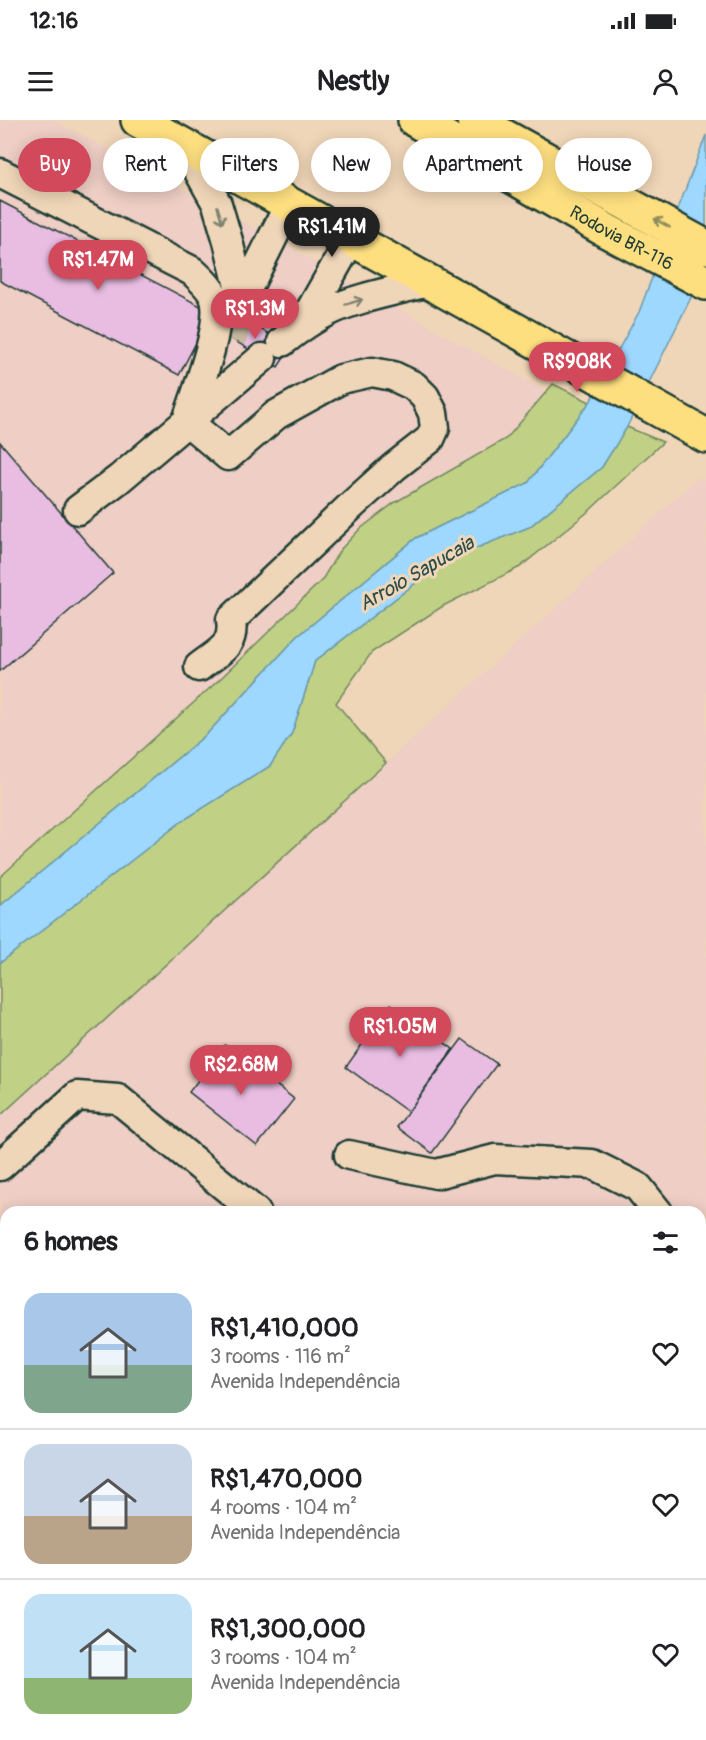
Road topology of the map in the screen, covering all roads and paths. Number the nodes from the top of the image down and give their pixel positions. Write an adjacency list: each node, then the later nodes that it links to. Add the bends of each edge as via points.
1 (138, 120): 4 (main road)
2 (415, 120): 12 (main road, Rodovia BR-116, via 607,231)
3 (474, 120): 10 (main road, Rodovia BR-116, one-way to 3)
4 (171, 138)
5 (188, 147): 8 (main road)
6 (188, 152): 13 (street, one-way to 13, via 217,204)
7 (0, 173): 15 (street, via 202,279 216,303 215,327)
8 (289, 205): 9 (main road); 13 (street)
9 (351, 239): 11 (main road); 14 (street)
10 (706, 247)
11 (428, 282): 14 (street, one-way to 11, via 329,311); 16 (main road)
12 (706, 282)
13 (237, 319): 15 (street, via 216,374)
14 (282, 342): 15 (street)
15 (187, 421): 17 (street); 18 (street, via 228,456 276,415 341,379 372,372 414,386 433,413 435,428 430,439 352,505 231,620 231,641)
16 (695, 430)
17 (78, 510)
18 (199, 667)
19 (349, 1155): 22 (street, via 436,1174 495,1160 592,1164 638,1187)
20 (0, 1166): 21 (street, via 77,1096 118,1099)
21 (249, 1206)
22 (653, 1206)

